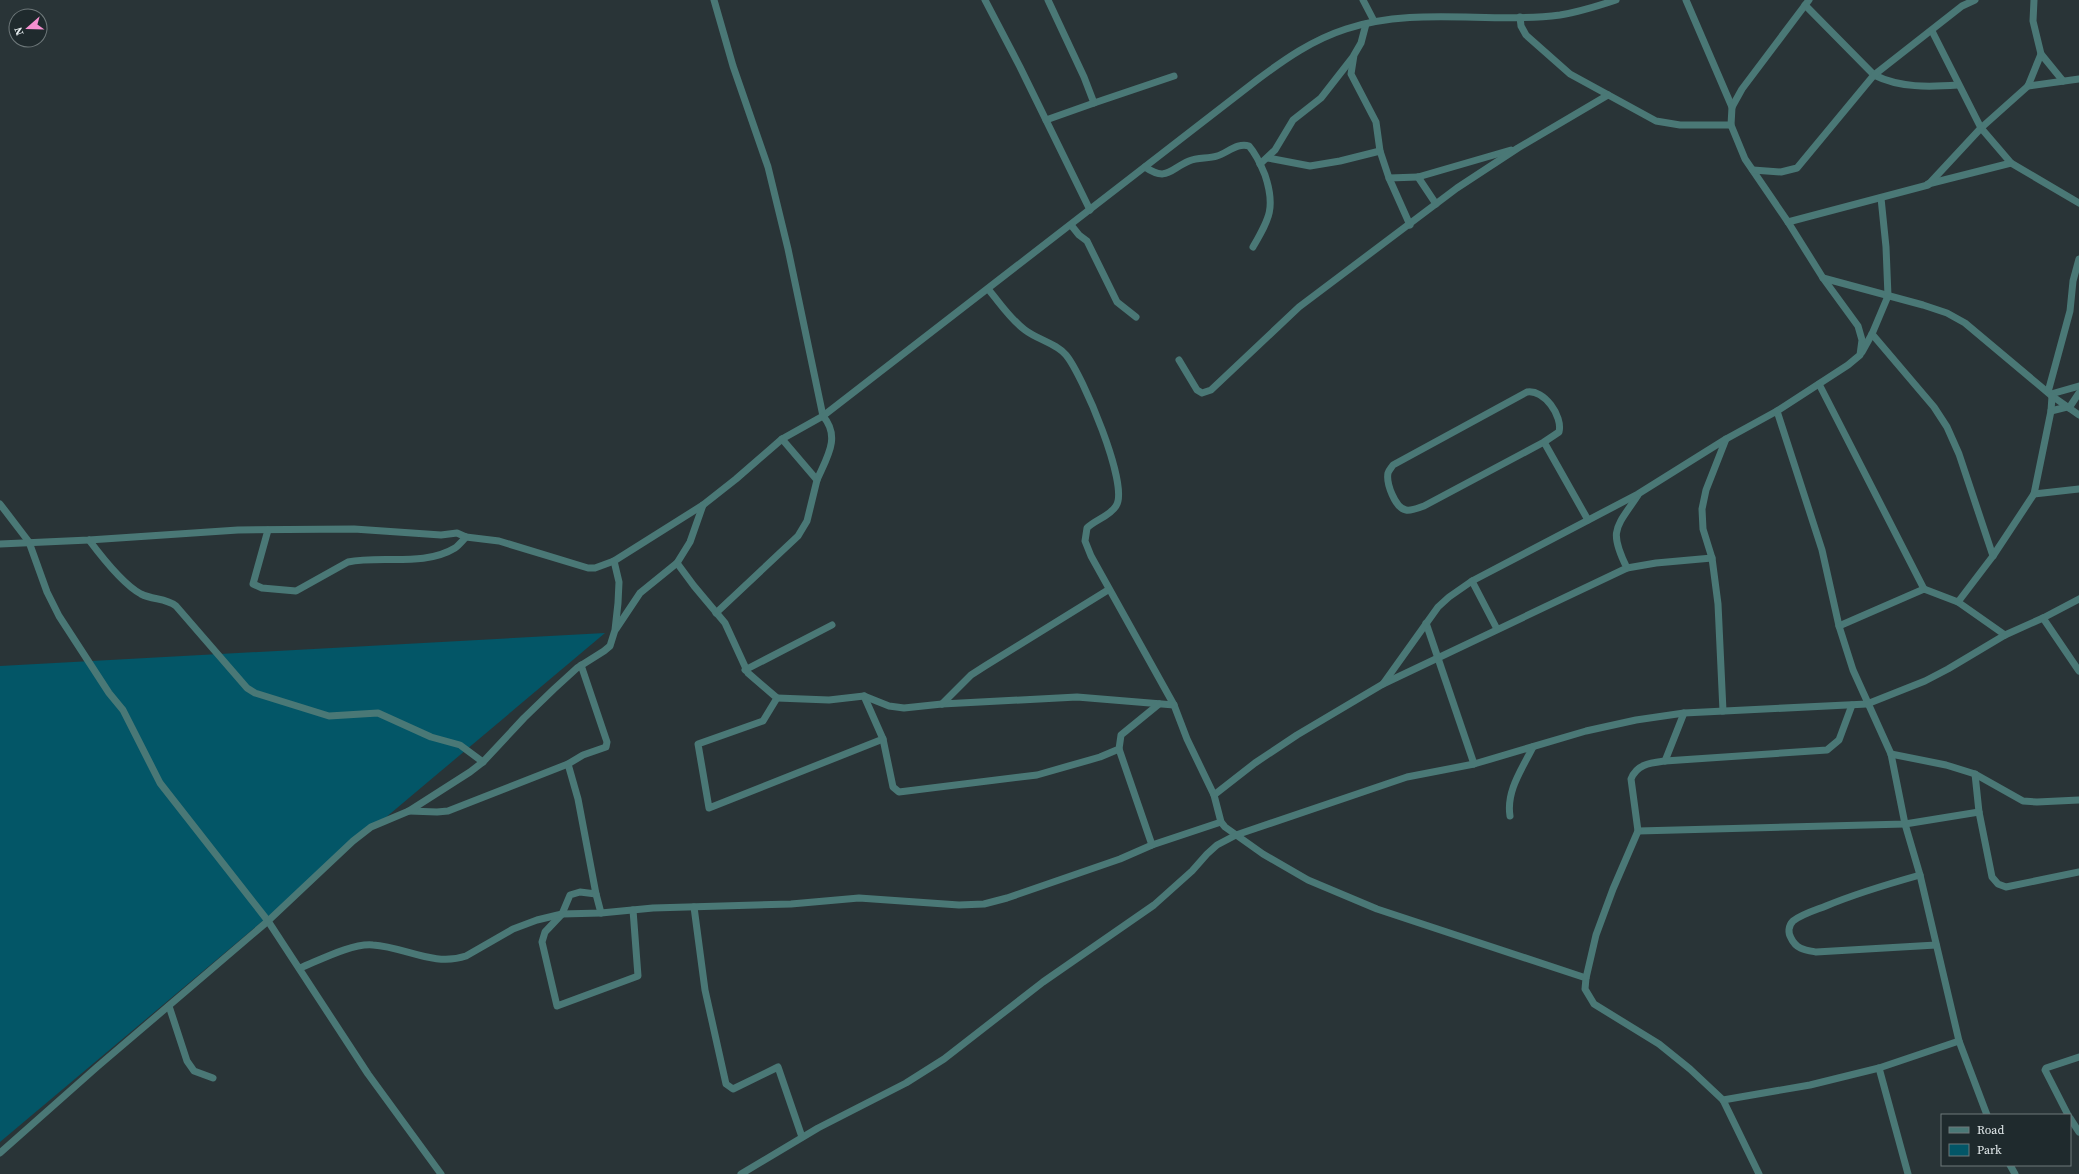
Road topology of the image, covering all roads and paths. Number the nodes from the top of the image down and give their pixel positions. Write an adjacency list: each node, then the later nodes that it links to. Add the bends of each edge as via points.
1 (714, 0): 63 (street, via 733,66 768,167)
2 (985, 0): 26 (street)
3 (1048, 0): 24 (street)
4 (1363, 0): 12 (street)
5 (1616, 0): 11 (street, via 1560,15)
6 (1686, 0): 25 (street)
7 (1975, 0): 10 (street)
8 (2034, 0): 15 (street, via 2033,20)
9 (1807, 2): 17 (street); 25 (street, via 1742,89)
10 (1961, 3): 14 (street)
11 (1520, 17): 12 (street, via 1428,16); 23 (street, via 1521,26 1526,34 1551,58 1570,74)
12 (1374, 22): 13 (street)
13 (1366, 24): 16 (street, via 1361,43); 34 (street, via 1331,34 1290,55)
14 (1932, 31): 17 (street); 21 (street)
15 (2041, 54): 20 (street); 22 (street)
16 (1354, 55): 30 (street, via 1352,74 1376,122); 31 (street, via 1321,98 1293,120)
17 (1874, 74): 21 (street, via 1889,81 1916,86); 35 (street, via 1797,168 1781,172)
18 (1174, 76): 24 (street)
19 (2079, 79): 20 (street)
20 (2062, 81): 22 (street)
21 (1958, 85): 28 (street)
22 (2028, 86): 28 (street)
23 (1608, 95): 27 (street, via 1666,124); 29 (street)
24 (1094, 103): 26 (street)
25 (1732, 107): 27 (street)
26 (1046, 120): 42 (street)
27 (1731, 125): 35 (street, via 1740,150)
28 (1982, 128): 32 (street); 38 (street)
29 (1518, 148): 36 (street); 41 (street)
30 (1380, 151): 31 (street, via 1340,162 1310,166); 37 (street)
31 (1268, 158): 33 (street)
32 (2011, 163): 38 (street); 40 (street)
33 (1260, 164): 34 (street, via 1252,150 1244,144 1218,156 1192,160 1166,174 1155,173); 46 (street, via 1272,198 1266,224)
34 (1145, 167): 42 (street)
35 (1753, 170): 43 (street)
36 (1418, 177): 37 (street); 41 (street)
37 (1388, 178): 45 (street)
38 (1928, 184): 39 (street)
39 (1881, 198): 43 (street); 50 (street)
40 (2079, 203)
41 (1436, 204): 45 (street)
42 (1090, 210): 44 (street)
43 (1788, 222): 48 (street)
44 (1071, 225): 49 (street); 51 (street, via 1087,241 1117,302)
45 (1410, 225): 54 (street, via 1299,307 1211,390 1202,393 1197,390)
46 (1253, 247)
47 (2079, 259): 58 (street, via 2073,281 2070,311)
48 (1823, 278): 50 (street); 53 (street, via 1858,326 1862,340)
49 (988, 289): 63 (street); 86 (street, via 1020,326 1066,355 1089,398 1117,479 1117,505 1091,524 1085,533 1085,542)
50 (1888, 296): 52 (street); 58 (street, via 1947,313 1965,322)
51 (1136, 317)
52 (1872, 334): 53 (street); 79 (street, via 1934,407 1947,427 1959,454)
53 (1860, 355): 55 (street)
54 (1178, 360)
55 (1819, 384): 60 (street); 85 (street)
56 (2079, 386): 58 (street)
57 (2079, 393): 59 (street)
58 (2050, 394): 59 (street); 61 (street)
59 (2068, 408): 61 (street); 62 (street)
60 (1777, 411): 65 (street); 93 (street, via 1822,550)
61 (2051, 412): 70 (street)
62 (2079, 415)
63 (823, 416): 64 (street); 67 (street, via 830,425 832,438 829,453)
64 (782, 439): 67 (street); 72 (street)
65 (1726, 439): 69 (street); 80 (street, via 1706,490 1702,509 1703,529)
66 (1544, 442): 66 (street, via 1559,432 1559,420 1539,393 1527,392 1393,465 1388,472 1389,483 1400,507 1412,510); 73 (street)
67 (817, 480): 89 (street, via 802,532)
68 (2079, 489): 70 (street)
69 (1638, 494): 73 (street); 83 (street, via 1616,531 1615,542)
70 (2034, 494): 79 (street)
71 (0, 504): 77 (street)
72 (703, 505): 81 (street); 82 (street, via 690,542)
73 (1588, 520): 84 (street)
74 (268, 530): 75 (street, via 354,529 457,534); 75 (street, via 253,584 262,588 293,591 348,562 407,560 435,555 455,548); 76 (street)
75 (466, 537): 81 (street, via 499,541 588,568)
76 (89, 540): 77 (street); 116 (street, via 113,569 139,593 172,602 254,693 329,716 373,712 383,715 431,737 460,745)
77 (29, 542): 78 (street); 137 (street, via 47,592 59,616 109,693 123,710 160,783)
78 (0, 544)
79 (1992, 556): 88 (street)
80 (1712, 558): 83 (street); 109 (street, via 1718,604)
81 (614, 561): 95 (street, via 619,582)
82 (677, 563): 89 (street); 95 (street, via 640,593)
83 (1627, 568): 94 (street)
84 (1472, 581): 91 (street, via 1449,596); 94 (street)
85 (1924, 589): 88 (street); 93 (street)
86 (1108, 590): 104 (street, via 971,675); 108 (street)
87 (2079, 599): 90 (street)
88 (1958, 602): 96 (street)
89 (716, 613): 99 (street, via 725,623)
90 (2043, 618): 96 (street); 100 (street)
91 (1426, 623): 97 (street); 101 (street)
92 (832, 625): 99 (street)
93 (1839, 626): 106 (street)
94 (1497, 629): 97 (street)
95 (615, 630): 98 (street, via 610,646)
96 (2005, 634): 106 (street, via 1925,681)
97 (1438, 659): 101 (street); 118 (street)
98 (581, 665): 116 (street, via 535,706); 117 (street, via 607,742 606,747 583,755)
99 (745, 670): 103 (street)
100 (2079, 671)
101 (1383, 684): 120 (street, via 1291,739)
102 (864, 696): 103 (street, via 829,700); 104 (street, via 896,707 912,708); 111 (street)
103 (777, 698): 111 (street, via 763,721 698,744 709,808)
104 (942, 704): 105 (street, via 1077,697)
105 (1158, 704): 108 (street); 113 (street, via 1121,735)
106 (1867, 704): 107 (street); 114 (street)
107 (1852, 705): 109 (street); 115 (street, via 1839,740 1827,750)
108 (1174, 706): 120 (street)
109 (1723, 711): 110 (street)
110 (1684, 713): 112 (street, via 1586,731); 115 (street)
111 (883, 739): 113 (street, via 893,787 899,792 1037,775)
112 (1534, 747): 118 (street); 124 (street, via 1510,793)
113 (1120, 749): 129 (street)
114 (1891, 754): 119 (street, via 1946,765); 126 (street)
115 (1665, 761): 127 (street, via 1647,764 1633,773 1631,779)
116 (483, 762): 122 (street)
117 (568, 764): 122 (street, via 448,811); 132 (street, via 578,799)
118 (1474, 764): 128 (street, via 1407,777)
119 (1975, 774): 121 (street, via 2023,800); 123 (street)
120 (1214, 795): 125 (street)
121 (2079, 800)
122 (409, 810): 137 (street, via 366,830)
123 (1979, 812): 126 (street); 130 (street, via 1992,877 1998,884 2006,887)
124 (1510, 816)
125 (1221, 822): 128 (street); 129 (street)
126 (1905, 824): 127 (street); 131 (street)
127 (1638, 831): 140 (street, via 1596,935)
128 (1236, 835): 140 (street, via 1308,880 1377,909); 151 (street, via 1217,845 1154,905 1043,982 944,1059 906,1083)
129 (1152, 844): 133 (street, via 1120,859 984,904 959,905 859,898 812,903)
130 (2079, 872)
131 (1920, 875): 138 (street); 138 (street, via 1865,890 1813,911 1792,922 1789,928 1790,937 1796,946 1816,952)
132 (596, 894): 135 (street); 136 (street, via 573,893 568,898)
133 (694, 907): 134 (street); 151 (street, via 705,990 726,1084 733,1089 778,1067)
134 (633, 910): 135 (street); 136 (street, via 638,976 557,1006 542,942 545,932)
135 (602, 913): 136 (street)
136 (562, 914): 139 (street, via 512,929 458,959 433,959 365,944)
137 (268, 921): 139 (street); 141 (street)
138 (1936, 944): 142 (street)
139 (300, 968): 152 (street, via 368,1074)
140 (1586, 978): 146 (street, via 1585,989 1594,1004 1659,1044)
141 (169, 1006): 145 (street, via 187,1061 194,1071); 153 (street)
142 (1960, 1041): 144 (street); 147 (street)
143 (2079, 1057): 148 (street, via 2045,1070)
144 (1879, 1068): 146 (street, via 1810,1085); 158 (street)
145 (213, 1078)
146 (1723, 1100): 157 (street)
147 (1987, 1114)
148 (2068, 1114)
149 (2071, 1120): 150 (street)
150 (2079, 1132)
151 (802, 1137): 156 (street)
152 (423, 1150): 154 (street); 155 (street)
153 (0, 1153)
154 (433, 1174)
155 (441, 1174)
156 (741, 1174)
157 (1759, 1174)
158 (1908, 1174)

